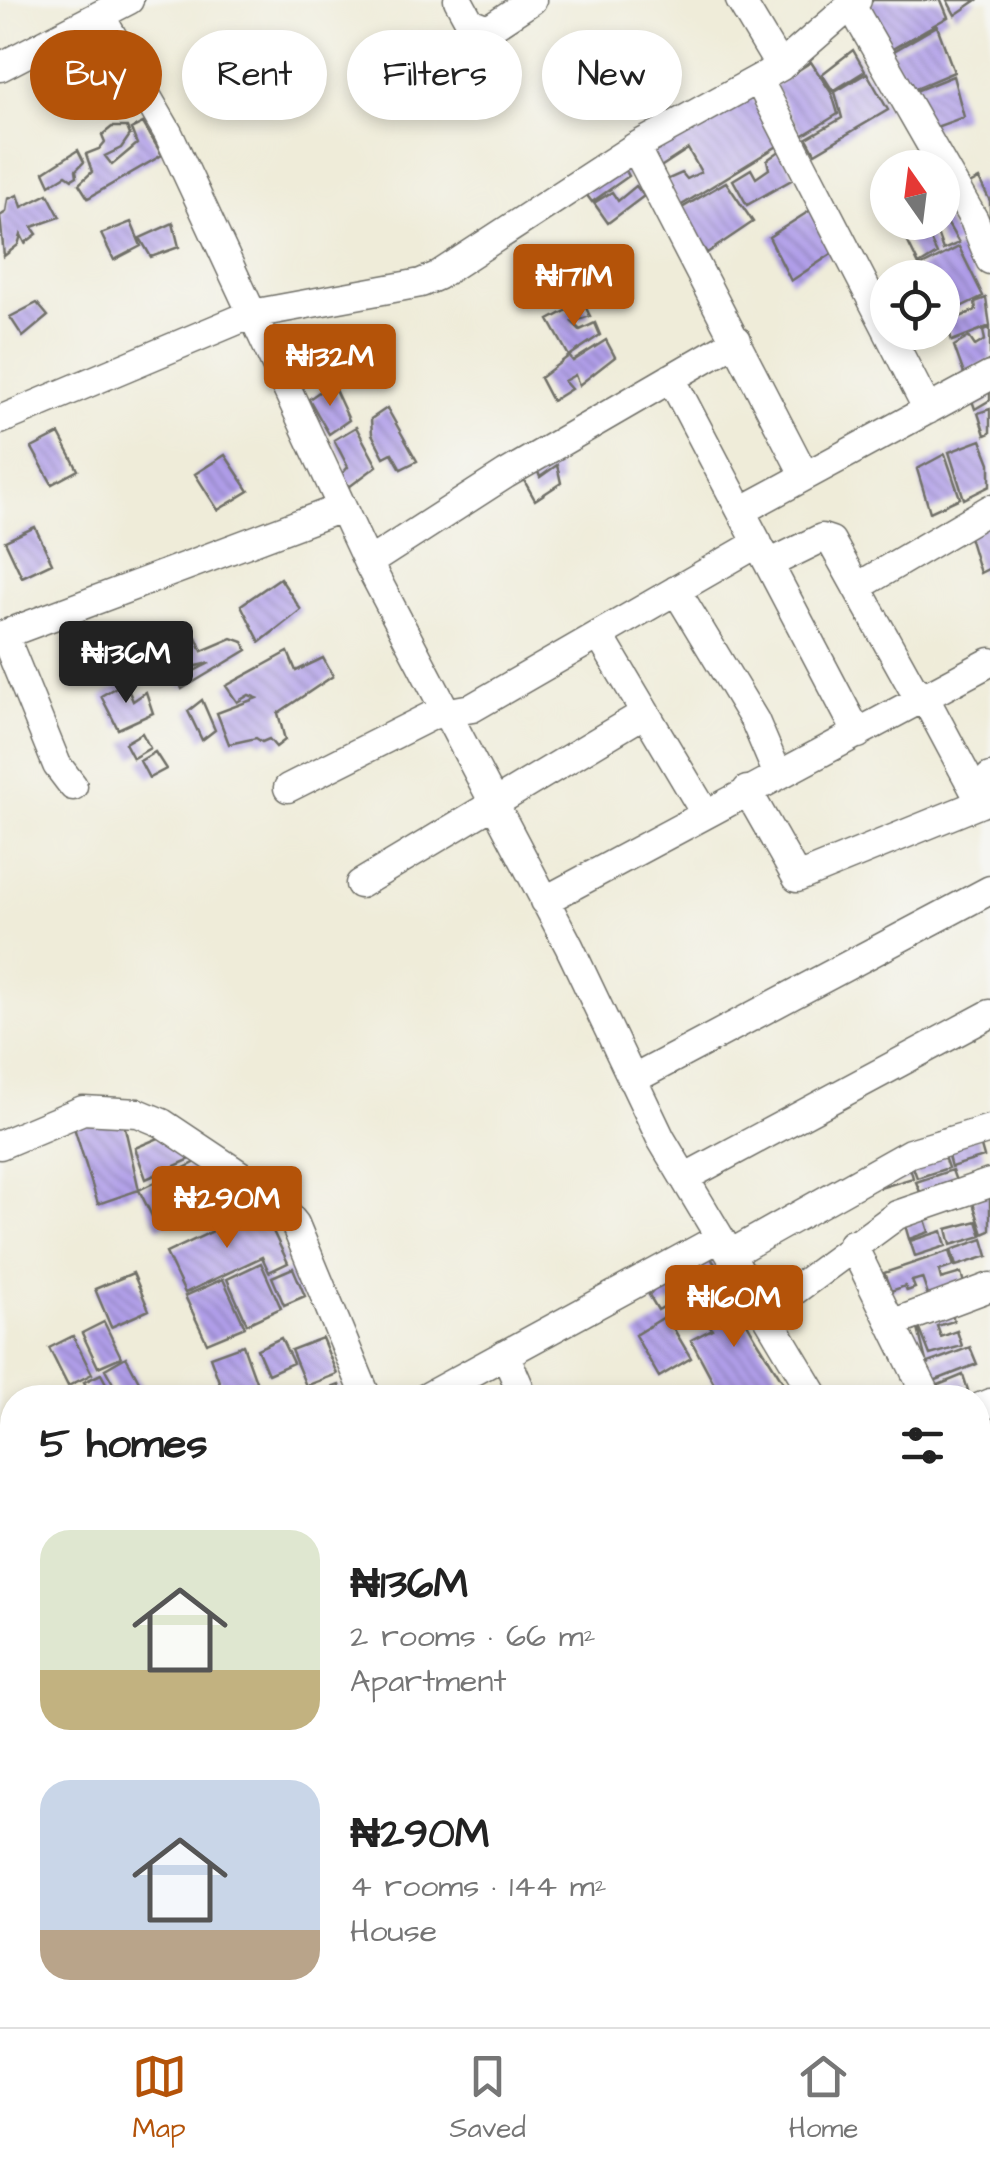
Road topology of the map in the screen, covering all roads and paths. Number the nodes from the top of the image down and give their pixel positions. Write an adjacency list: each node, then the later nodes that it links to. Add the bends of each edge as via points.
1 (129, 0): 6 (street)
2 (458, 0): 3 (street, via 470,22 488,29)
3 (532, 0)
4 (740, 0): 8 (street)
5 (854, 3): 8 (street); 10 (street)
6 (100, 15): 7 (street); 12 (street, via 168,133)
7 (1, 64)
8 (770, 74): 9 (street); 11 (street)
9 (635, 148): 12 (street, via 421,283); 13 (street)
10 (990, 260)
11 (870, 293)
12 (252, 314): 18 (street); 20 (street)
13 (736, 340): 16 (street); 19 (street)
14 (897, 350): 17 (street)
15 (990, 376): 17 (street)
16 (671, 378): 22 (street); 24 (street)
17 (928, 410): 19 (street)
18 (0, 420)
19 (805, 476): 22 (street)
20 (341, 508): 24 (street); 28 (street)
21 (990, 510): 25 (street)
22 (741, 511): 23 (street)
23 (764, 554): 25 (street, via 826,538); 26 (street); 33 (street)
24 (368, 563): 32 (street)
25 (860, 586): 30 (street, via 911,685)
26 (676, 590): 27 (street); 34 (street, via 755,721)
27 (599, 635): 31 (street); 32 (street, via 472,708)
28 (2, 636): 35 (street, via 56,766)
29 (990, 662): 30 (street)
30 (926, 700): 33 (street); 38 (street)
31 (645, 713): 39 (street); 40 (street)
32 (443, 714): 36 (street); 39 (street)
33 (858, 734): 34 (street)
34 (778, 775): 37 (street)
35 (73, 786)
36 (288, 788)
37 (748, 790): 38 (street, via 797,878); 40 (street)
38 (985, 790)
39 (492, 806): 41 (street); 43 (street)
40 (705, 814): 43 (street)
41 (360, 884)
42 (990, 890): 45 (street)
43 (544, 901): 45 (street)
44 (990, 1014): 48 (street)
45 (632, 1080): 48 (street)
46 (990, 1129): 51 (street, via 910,1153)
47 (0, 1146): 56 (street, via 82,1110 138,1113 162,1123 273,1197 295,1224)
48 (684, 1178): 51 (street)
49 (990, 1183): 50 (street, via 897,1215)
50 (852, 1244): 53 (street); 54 (street)
51 (726, 1245): 53 (street); 55 (street)
52 (990, 1287): 54 (street)
53 (764, 1312): 59 (street)
54 (891, 1324): 60 (street)
55 (504, 1354): 57 (street); 58 (street)
56 (362, 1385)
57 (448, 1385)
58 (518, 1385)
59 (808, 1385)
60 (922, 1385)

